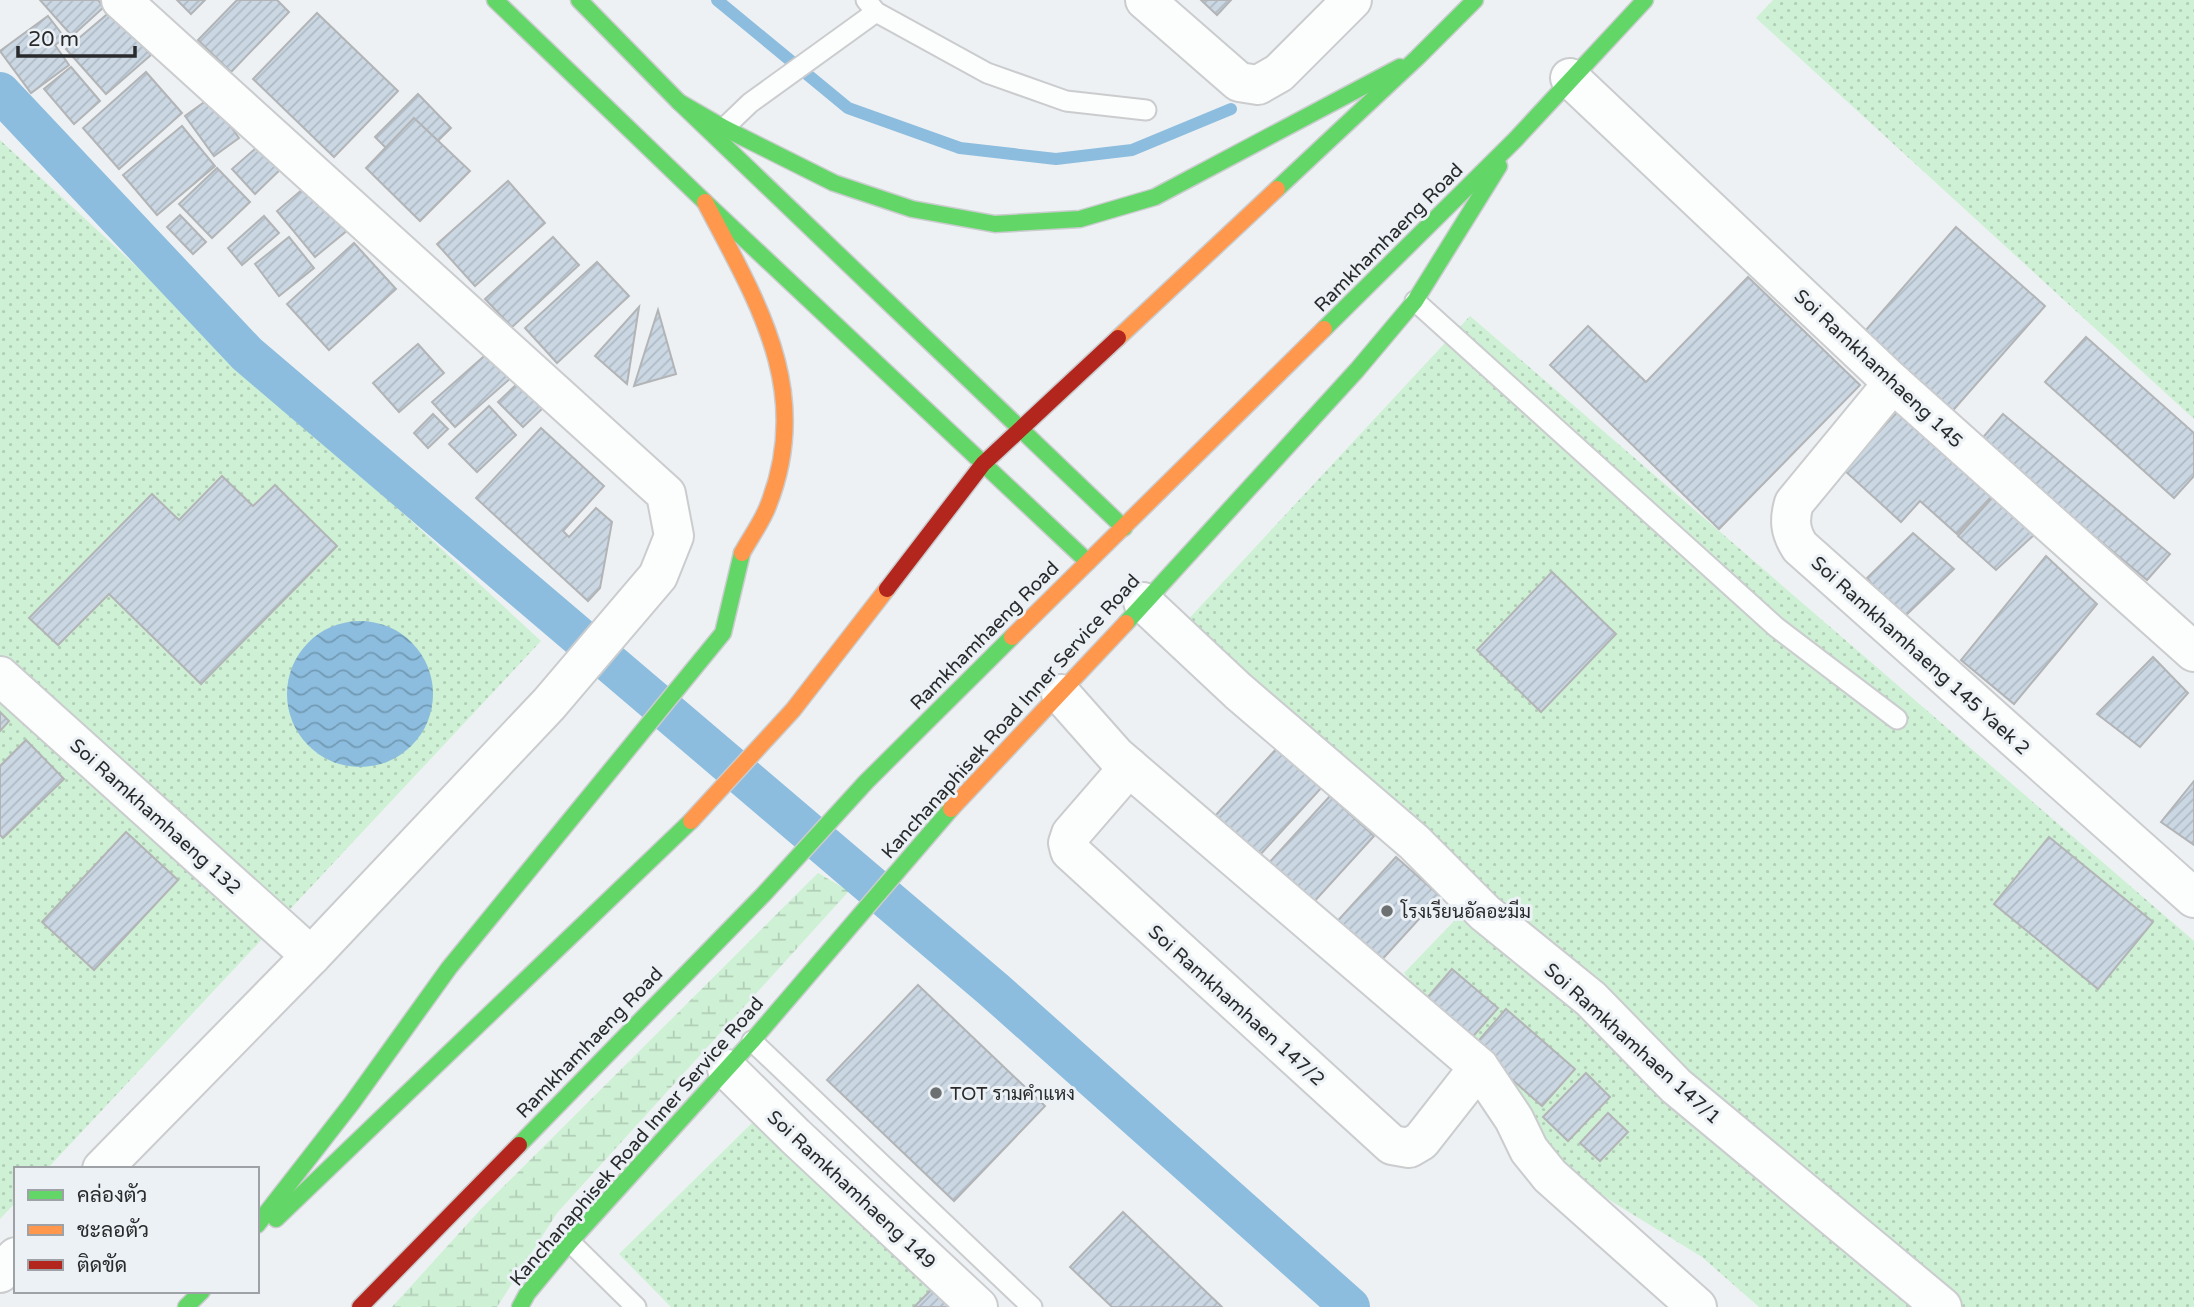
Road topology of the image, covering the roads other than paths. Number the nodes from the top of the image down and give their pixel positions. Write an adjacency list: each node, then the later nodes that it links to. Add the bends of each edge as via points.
1 (121, 0): 29 (street, via 666,494 674,536 658,576 549,704)
2 (495, 0): 15 (main road)
3 (579, 0): 11 (main road)
4 (1145, 0): 5 (street, via 1239,82 1258,85 1279,73)
5 (1352, 0)
6 (1475, 0): 9 (main road)
7 (1645, 0): 10 (main road, Ramkhamhaeng Road)
8 (871, 6): 12 (lane, via 987,73 1066,101); 13 (lane)
9 (1417, 58): 13 (main road, via 1155,197 1080,219 995,224 912,209 834,183); 18 (main road)
10 (1570, 78): 14 (main road, Ramkhamhaeng Road); 17 (street, Soi Ramkhamhaeng 145)
11 (679, 102): 13 (main road); 18 (main road)
12 (1146, 110)
13 (724, 128)
14 (1515, 140): 16 (main road, Kanchanaphisek Road Inner Service Road); 20 (main road, Ramkhamhaeng Road)
15 (705, 202): 19 (main road); 34 (main road, via 754,296 777,355 786,410 783,455 768,506 740,556 723,633 449,968)
16 (1415, 301): 22 (main road, Kanchanaphisek Road Inner Service Road); 26 (lane, via 1776,627)
17 (1893, 383): 23 (street, Soi Ramkhamhaeng 145); 28 (street, Soi Ramkhamhaeng 145 Yaek 2, via 1794,503 1792,535 1800,547)
18 (1020, 426): 19 (main road); 20 (main road)
19 (983, 464): 21 (main road); 35 (main road, via 793,710 687,826)
20 (1124, 528): 21 (main road, Ramkhamhaeng Road)
21 (1088, 562): 41 (main road, Ramkhamhaeng Road, via 866,782 763,895)
22 (1143, 602): 25 (main road, Kanchanaphisek Road Inner Service Road); 47 (street, Soi Ramkhamhaen 147/1, via 1238,691 1414,842 1485,913 1591,999 1676,1086)
23 (2194, 652)
24 (0, 676): 29 (street, Soi Ramkhamhaeng 132)
25 (1061, 694): 27 (street); 30 (main road, Kanchanaphisek Road Inner Service Road, via 935,826)
26 (1897, 719)
27 (1129, 767): 31 (street); 31 (street, Soi Ramkhamhaen 147/2, via 1070,834 1070,851 1391,1145 1409,1148 1421,1141)
28 (2194, 898)
29 (311, 956): 33 (street)
30 (752, 1041): 32 (main road, Kanchanaphisek Road Inner Service Road); 45 (lane)
31 (1479, 1067): 46 (street, via 1550,1176)
32 (727, 1069): 36 (main road, Kanchanaphisek Road Inner Service Road); 44 (street, Soi Ramkhamhaeng 149)
33 (104, 1167)
34 (259, 1221)
35 (259, 1235)
36 (570, 1242): 42 (main road, Kanchanaphisek Road Inner Service Road); 43 (lane)
37 (14, 1259): 38 (street)
38 (0, 1273)
39 (200, 1293): 40 (main road)
40 (186, 1307)
41 (360, 1307)
42 (520, 1307)
43 (636, 1307)
44 (978, 1307)
45 (1032, 1307)
46 (1697, 1307)
47 (1942, 1307)

